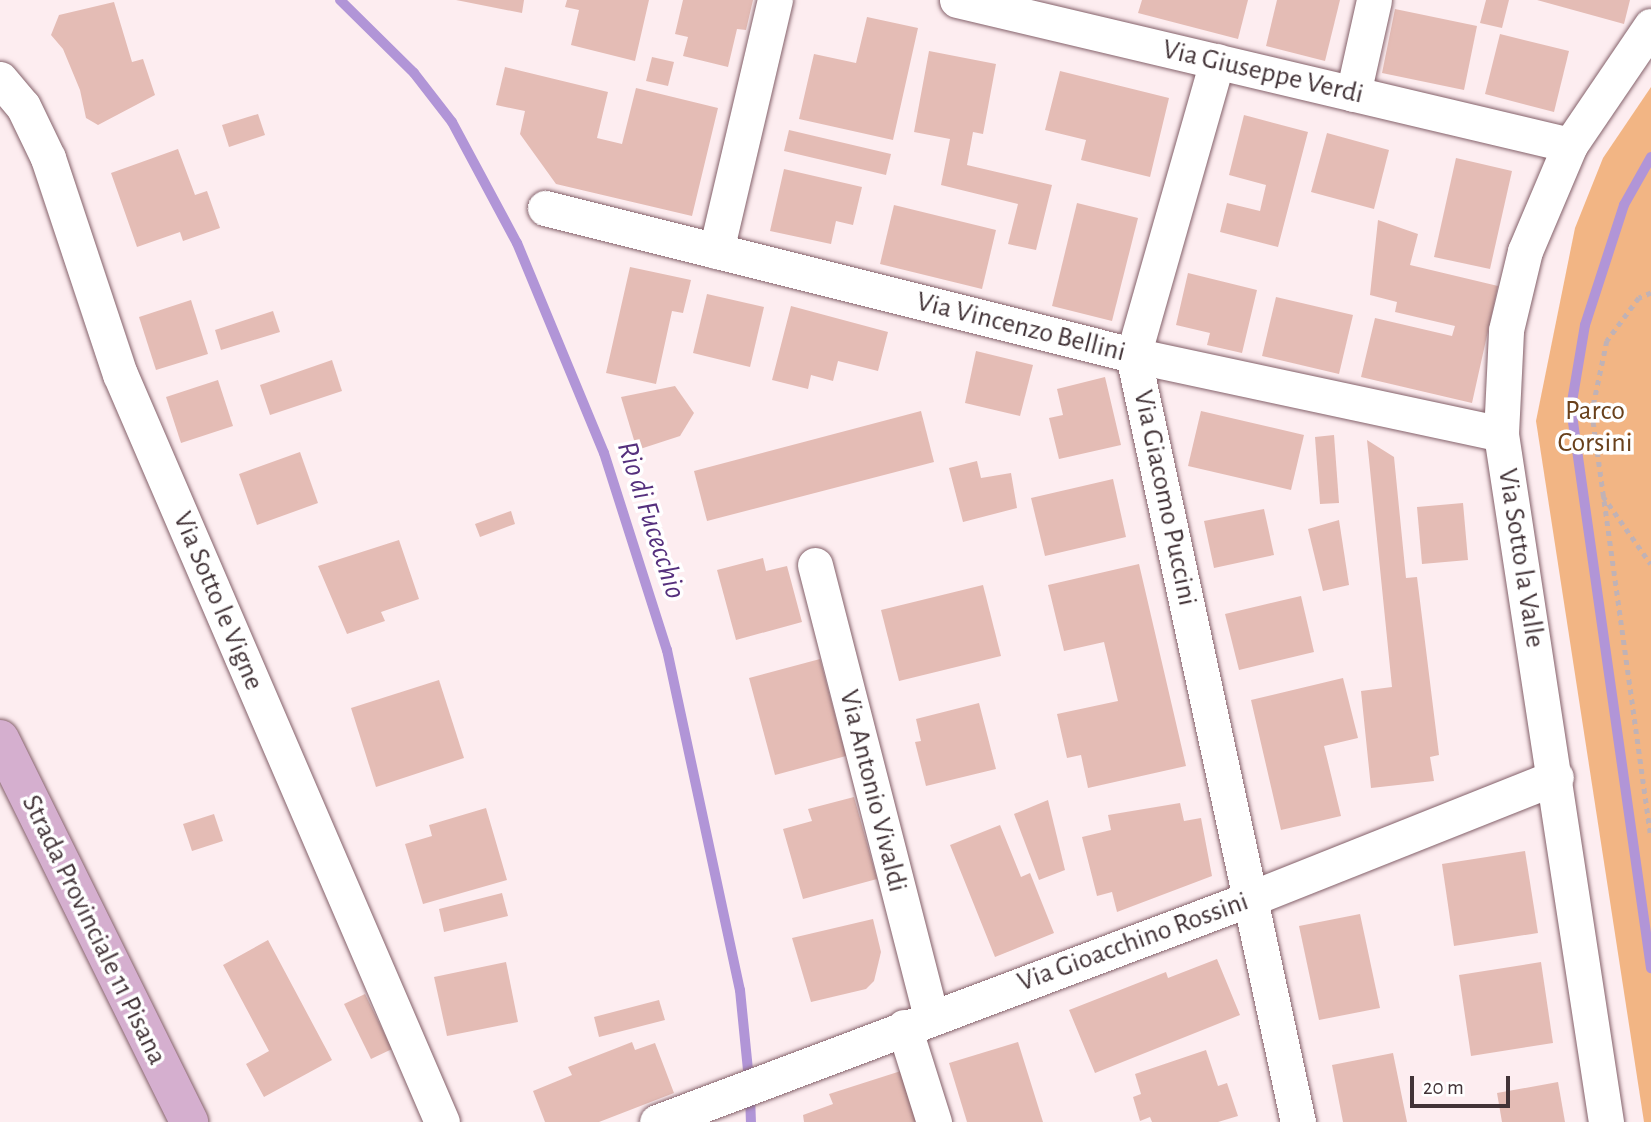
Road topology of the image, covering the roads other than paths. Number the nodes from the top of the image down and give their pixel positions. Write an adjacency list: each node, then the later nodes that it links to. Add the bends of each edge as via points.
1 (775, 0): 10 (street)
2 (957, 0): 5 (street, Via Giuseppe Verdi)
3 (1374, 0): 7 (street)
4 (1651, 26): 8 (street, Via Sotto la Valle)
5 (1217, 61): 7 (street, Via Giuseppe Verdi); 11 (street, Via Giacomo Puccini)
6 (0, 79): 19 (street, Via Sotto le Vigne, via 23,106 48,158 120,374)
7 (1353, 93): 8 (street, Via Giuseppe Verdi)
8 (1570, 145): 12 (street, Via Sotto la Valle, via 1521,264 1506,330)
9 (545, 208): 10 (street, Via Vincenzo Bellini)
10 (716, 251): 11 (street, Via Vincenzo Bellini)
11 (1133, 355): 12 (street, Via Vincenzo Bellini); 16 (street, Via Giacomo Puccini)
12 (1501, 435): 15 (street, Via Sotto la Valle)
13 (815, 565): 17 (street, Via Antonio Vivaldi)
14 (0, 739): 18 (main road, Strada Provinciale 11 Pisana)
15 (1556, 777): 16 (street, Via Gioacchino Rossini); 23 (street, Via Sotto la Valle)
16 (1252, 898): 17 (street, Via Gioacchino Rossini); 22 (street, Via Giacomo Puccini)
17 (917, 1022): 20 (street, Via Gioacchino Rossini); 21 (street, Via Antonio Vivaldi)
18 (188, 1122)
19 (442, 1122)
20 (657, 1122)
21 (934, 1122)
22 (1298, 1122)
23 (1606, 1122)

